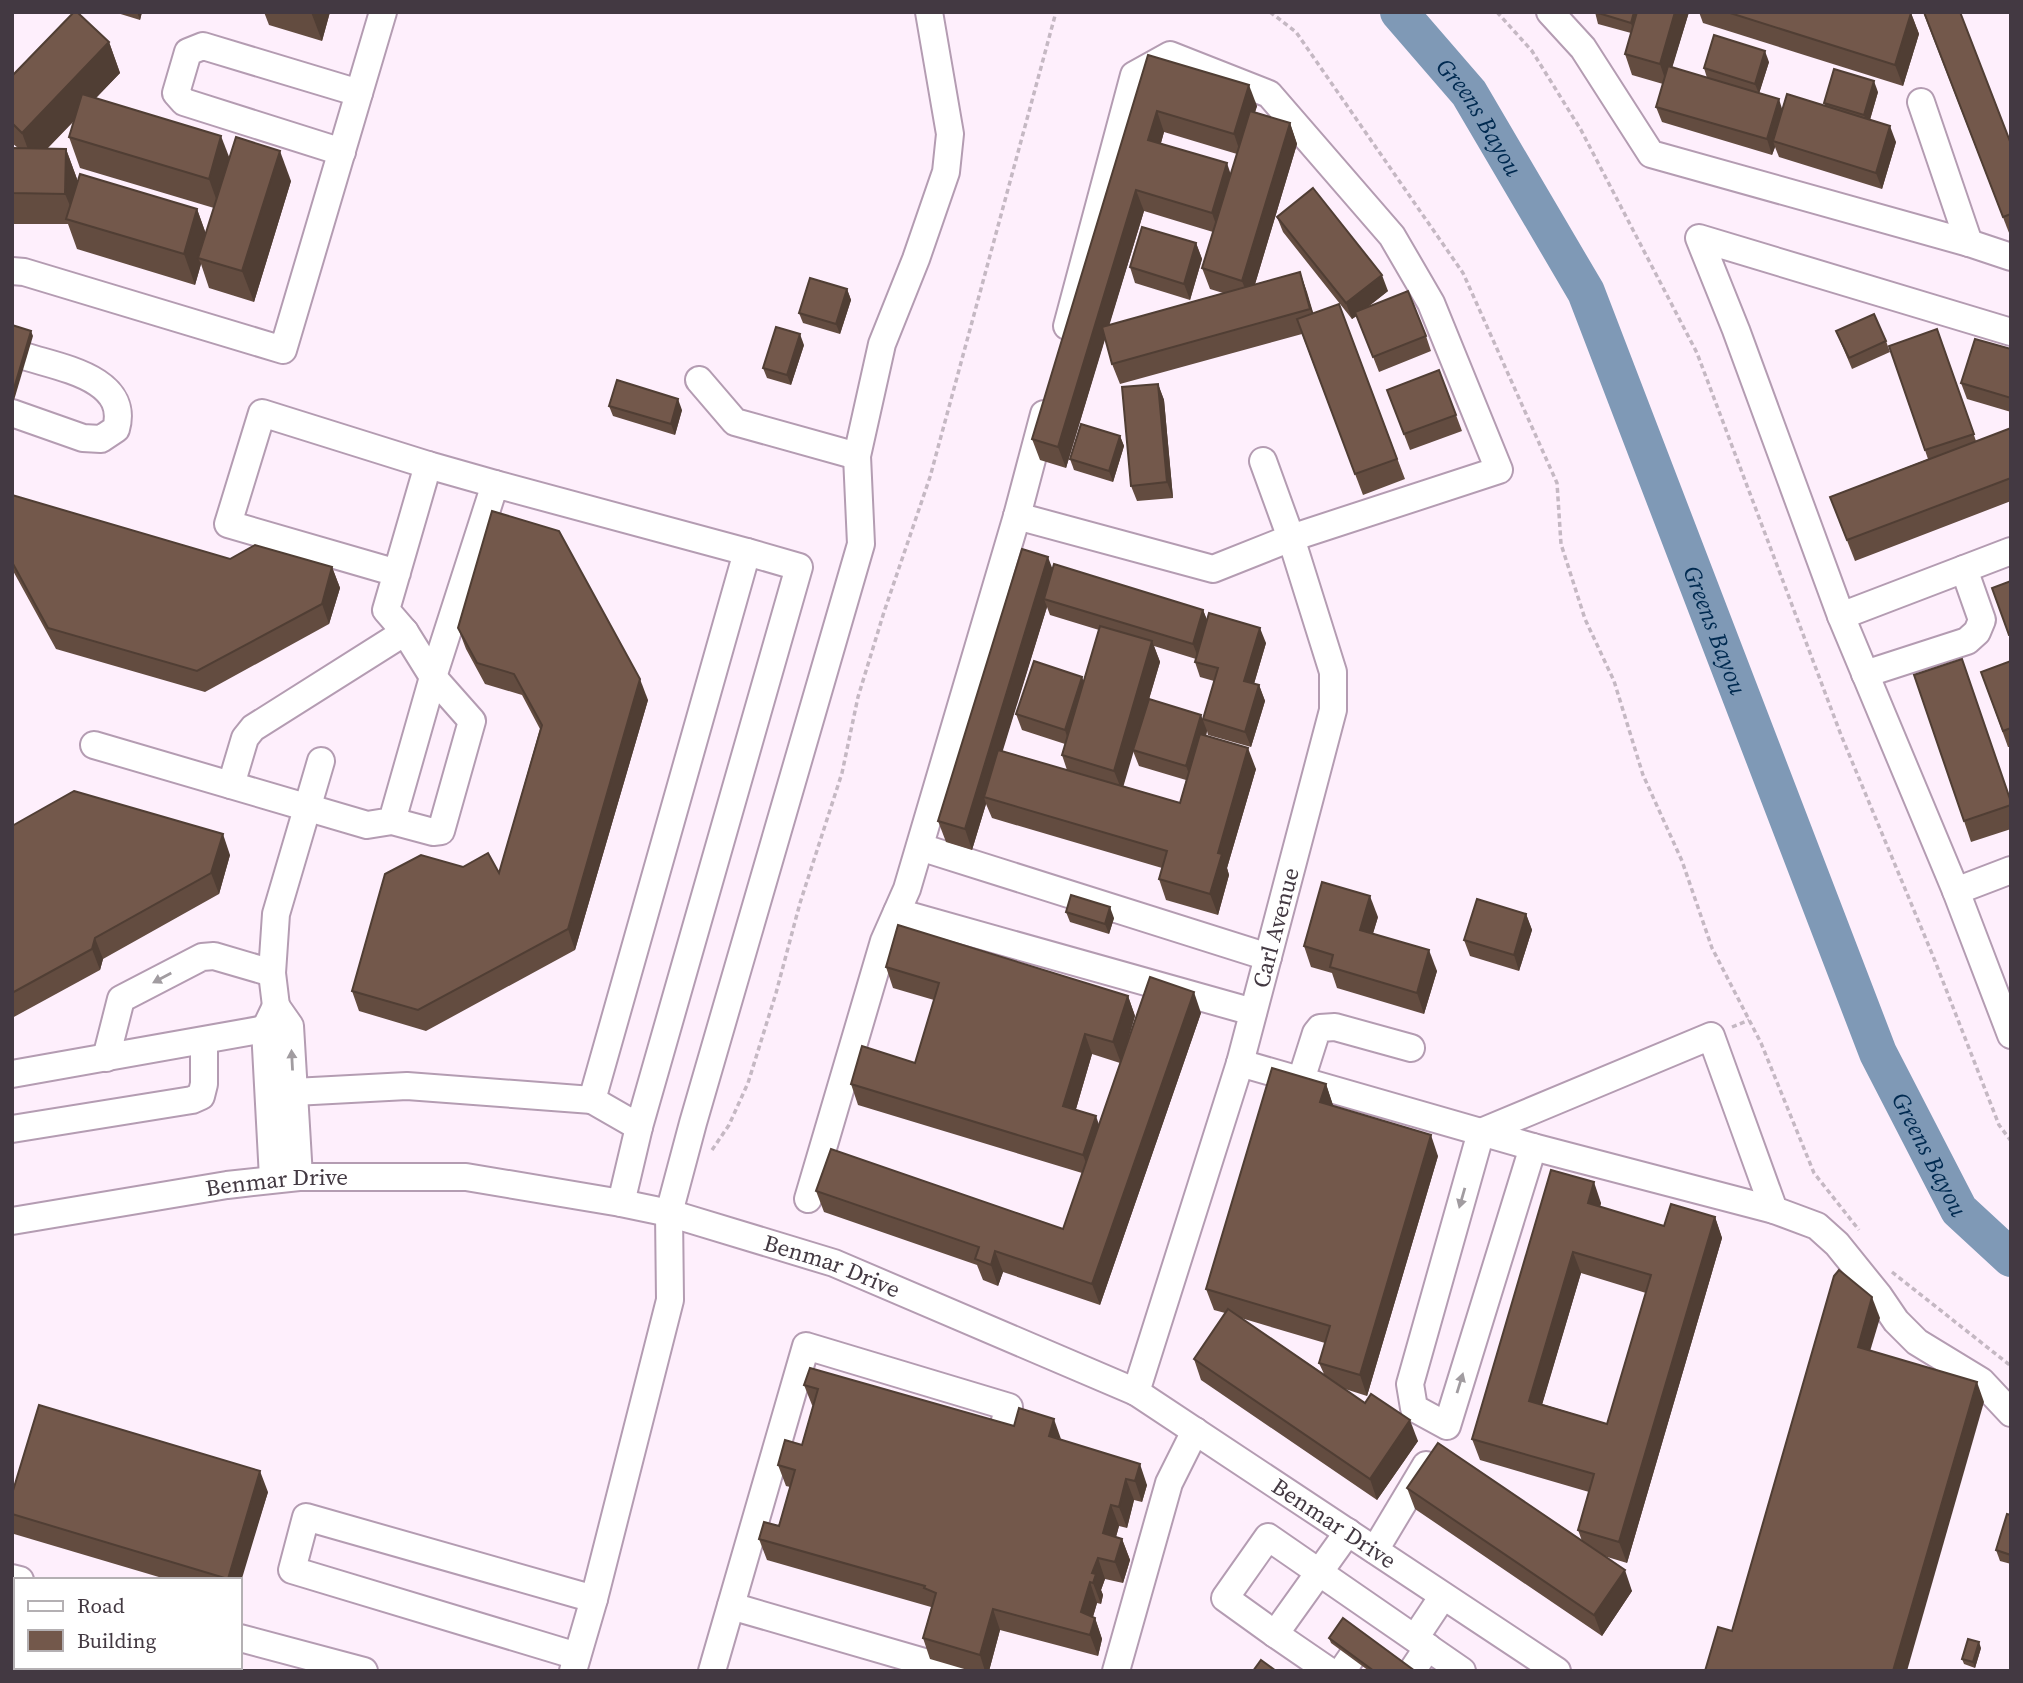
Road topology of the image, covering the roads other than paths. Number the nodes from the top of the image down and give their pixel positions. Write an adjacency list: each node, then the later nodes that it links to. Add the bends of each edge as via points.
1 (383, 12): 4 (street)
2 (929, 12): 16 (street, via 950,134 946,172 882,344)
3 (1550, 12): 7 (street, via 1583,48 1651,154)
4 (359, 93): 6 (street); 6 (street, via 203,47 188,52 176,93 184,102)
5 (1921, 102): 7 (street)
6 (342, 152): 9 (street, via 283,350)
7 (1969, 243): 8 (street)
8 (2011, 257)
9 (12, 271)
10 (2011, 332): 26 (street, via 1699,237)
11 (1059, 356): 21 (street, via 1134,75 1170,55 1269,94 1392,236 1431,303 1499,470)
12 (27, 357): 15 (street, via 99,383 117,403 120,415 116,429 101,439 83,438)
13 (699, 380): 16 (street, via 735,422)
14 (1049, 396): 20 (street)
15 (12, 413)
16 (857, 456): 61 (street, via 861,544)
17 (1263, 461): 21 (street, Carl Avenue)
18 (428, 465): 19 (street); 25 (street); 25 (street, via 262,413 228,524)
19 (495, 484): 23 (street); 29 (street)
20 (1017, 516): 21 (street, via 1213,569); 35 (street)
21 (1291, 538): 39 (street, Carl Avenue, via 1333,672 1333,710)
22 (2011, 551): 24 (street)
23 (747, 552): 51 (street); 52 (street, via 799,567)
24 (1964, 569): 26 (street); 28 (street, via 1982,620 1977,632 1967,641)
25 (397, 573): 27 (street, via 386,610)
26 (1841, 616): 28 (street)
27 (405, 632): 29 (street); 32 (street, via 253,728 245,738)
28 (1865, 674): 37 (street)
29 (433, 677): 34 (street); 34 (street, via 472,722 441,831)
30 (94, 746): 32 (street)
31 (321, 761): 33 (street)
32 (231, 785): 33 (street)
33 (308, 807): 34 (street, via 367,825); 40 (street, via 276,914)
34 (393, 821)
35 (920, 847): 38 (street); 39 (street)
36 (2010, 874): 37 (street)
37 (1956, 891): 43 (street)
38 (897, 912): 41 (street); 58 (street, via 884,941)
39 (1268, 957): 41 (street, Carl Avenue)
40 (272, 973): 42 (street); 46 (street, one-way to 46, via 214,956 202,957 121,999)
41 (1254, 1012): 47 (street, Carl Avenue)
42 (270, 1018): 44 (street); 50 (street, one-way to 42, via 290,1026); 57 (street)
43 (2011, 1035)
44 (204, 1041): 46 (street); 53 (street, via 201,1096)
45 (1411, 1048): 49 (street, via 1335,1027 1320,1028)
46 (106, 1058): 48 (street)
47 (1240, 1063): 49 (street); 63 (street, Carl Avenue)
48 (12, 1074)
49 (1301, 1080): 54 (street)
50 (294, 1092): 51 (street, via 407,1086); 56 (street)
51 (592, 1100): 52 (street)
52 (639, 1126): 59 (street)
53 (12, 1129)
54 (1480, 1132): 55 (street); 60 (street, via 1711,1036); 65 (street, one-way to 65, via 1410,1384 1413,1408)
55 (1533, 1147): 60 (street); 65 (street, one-way to 55)
56 (299, 1177): 57 (street, Benmar Drive); 59 (street, Benmar Drive, via 466,1177)
57 (273, 1178): 62 (street, Benmar Drive)
58 (808, 1199)
59 (621, 1203): 61 (street, Benmar Drive)
60 (1774, 1210): 64 (street, via 1817,1226 1917,1342 1981,1381)
61 (669, 1213): 63 (street, Benmar Drive, via 834,1263); 72 (street, via 670,1300)
62 (12, 1221)
63 (1136, 1392): 66 (street, Benmar Drive)
64 (2011, 1413)
65 (1447, 1426): 69 (street)
66 (1195, 1431): 68 (street, Benmar Drive); 85 (street, via 1157,1479)
67 (1024, 1438): 73 (street, via 1002,1431 1009,1407 806,1346)
68 (1348, 1532): 69 (street, Benmar Drive); 70 (street)
69 (1375, 1550): 71 (street, Benmar Drive)
70 (1319, 1572): 74 (street); 75 (street); 75 (street, via 1268,1536 1225,1598)
71 (1443, 1595): 76 (street); 87 (street, Benmar Drive)
72 (594, 1599): 80 (street); 80 (street, via 306,1517 292,1570)
73 (731, 1606): 83 (street); 84 (street)
74 (1382, 1615): 76 (street); 79 (street)
75 (1275, 1634): 79 (street)
76 (1416, 1638): 78 (street); 81 (street); 86 (street)
77 (242, 1639): 82 (street)
78 (1387, 1655)
79 (1347, 1659)
80 (575, 1663)
81 (1453, 1668)
82 (364, 1671)
83 (712, 1671)
84 (955, 1671)
85 (1116, 1671)
86 (1412, 1671)
87 (1557, 1671)

